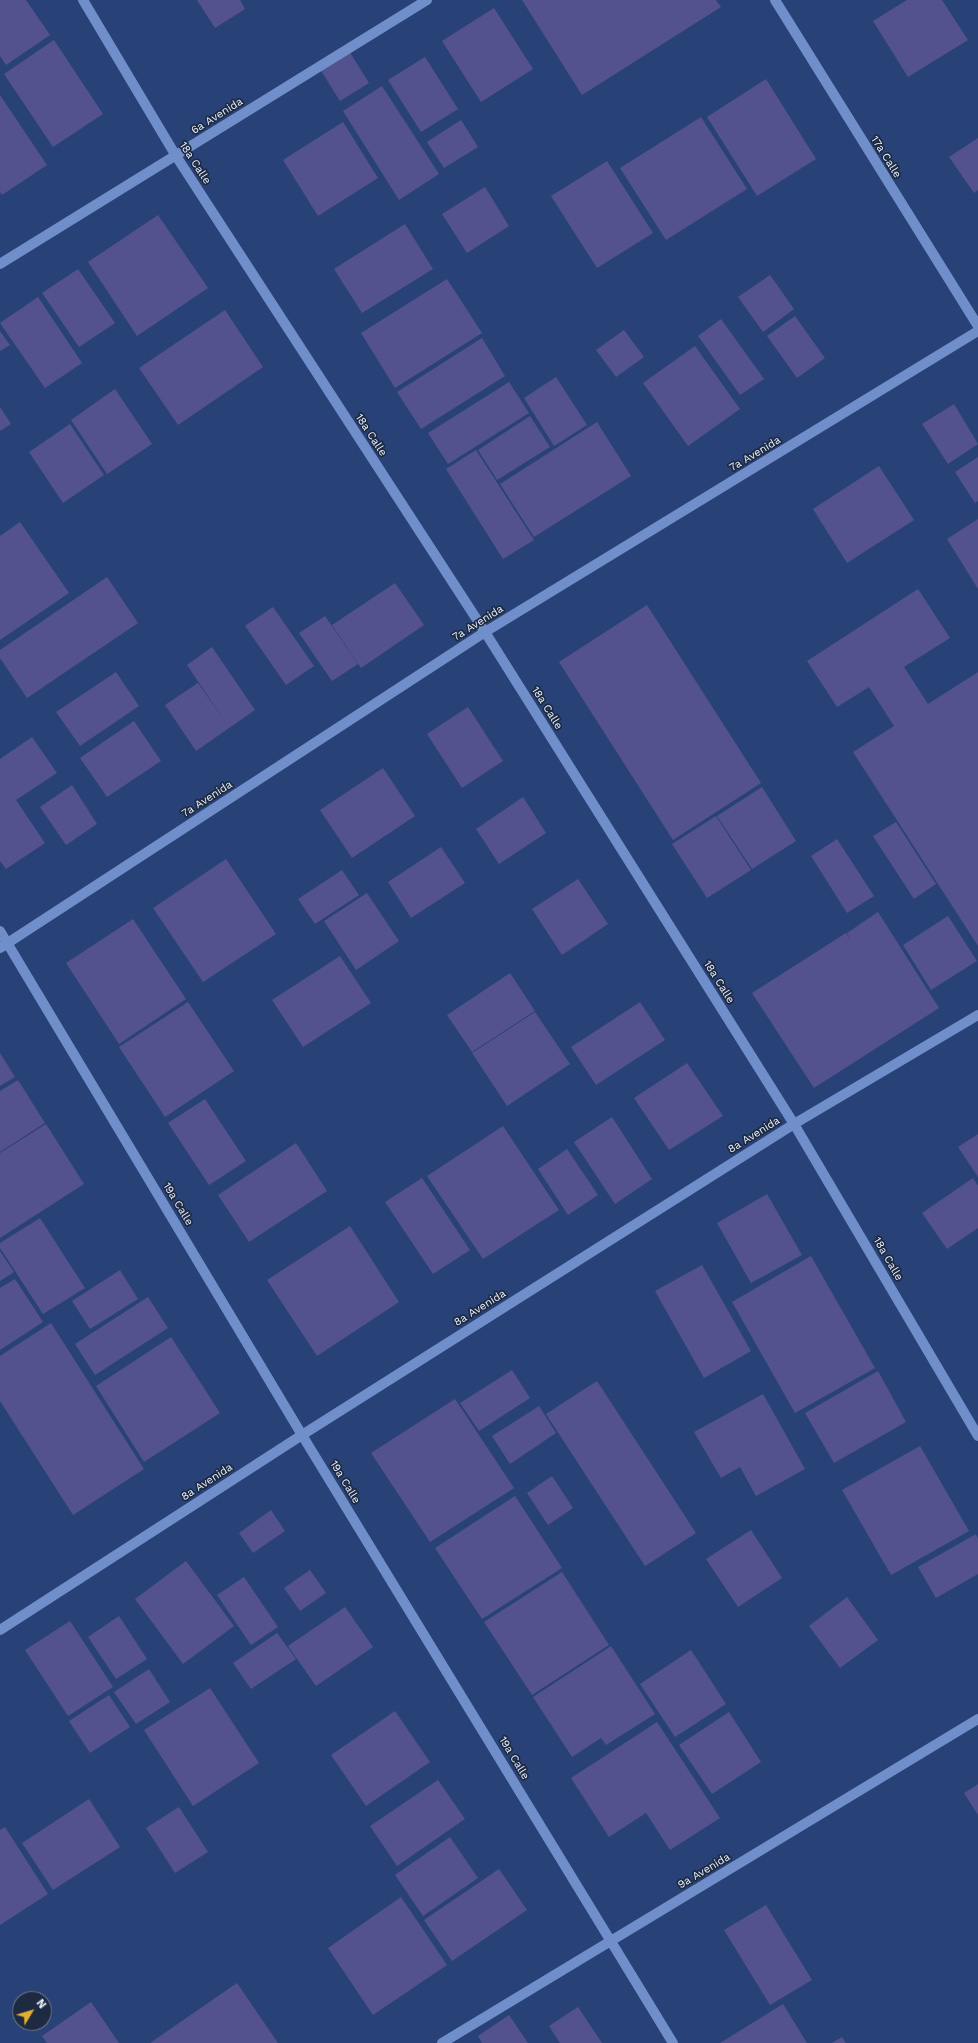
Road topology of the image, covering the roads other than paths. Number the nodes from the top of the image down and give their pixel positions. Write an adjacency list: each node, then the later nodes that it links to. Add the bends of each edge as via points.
1 (83, 0): 4 (street, 18a Calle)
2 (427, 0): 4 (street, 6a Avenida)
3 (775, 0): 6 (street, 17a Calle)
4 (176, 156): 5 (street, 6a Avenida); 8 (street, 18a Calle)
5 (0, 264)
6 (978, 326)
7 (978, 331): 8 (street, 7a Avenida)
8 (485, 632): 10 (street, 7a Avenida); 12 (street, 18a Calle)
9 (0, 931): 10 (street, 19a Calle)
10 (4, 945): 13 (street, 19a Calle)
11 (978, 1015): 12 (street, 8a Avenida)
12 (794, 1124): 13 (street, 8a Avenida); 14 (street, 18a Calle)
13 (302, 1435): 15 (street, 8a Avenida); 17 (street, 19a Calle)
14 (978, 1436)
15 (0, 1630)
16 (978, 1719): 17 (street, 9a Avenida)
17 (611, 1941): 18 (street, 9a Avenida); 19 (street, 19a Calle)
18 (442, 2043)
19 (673, 2043)

